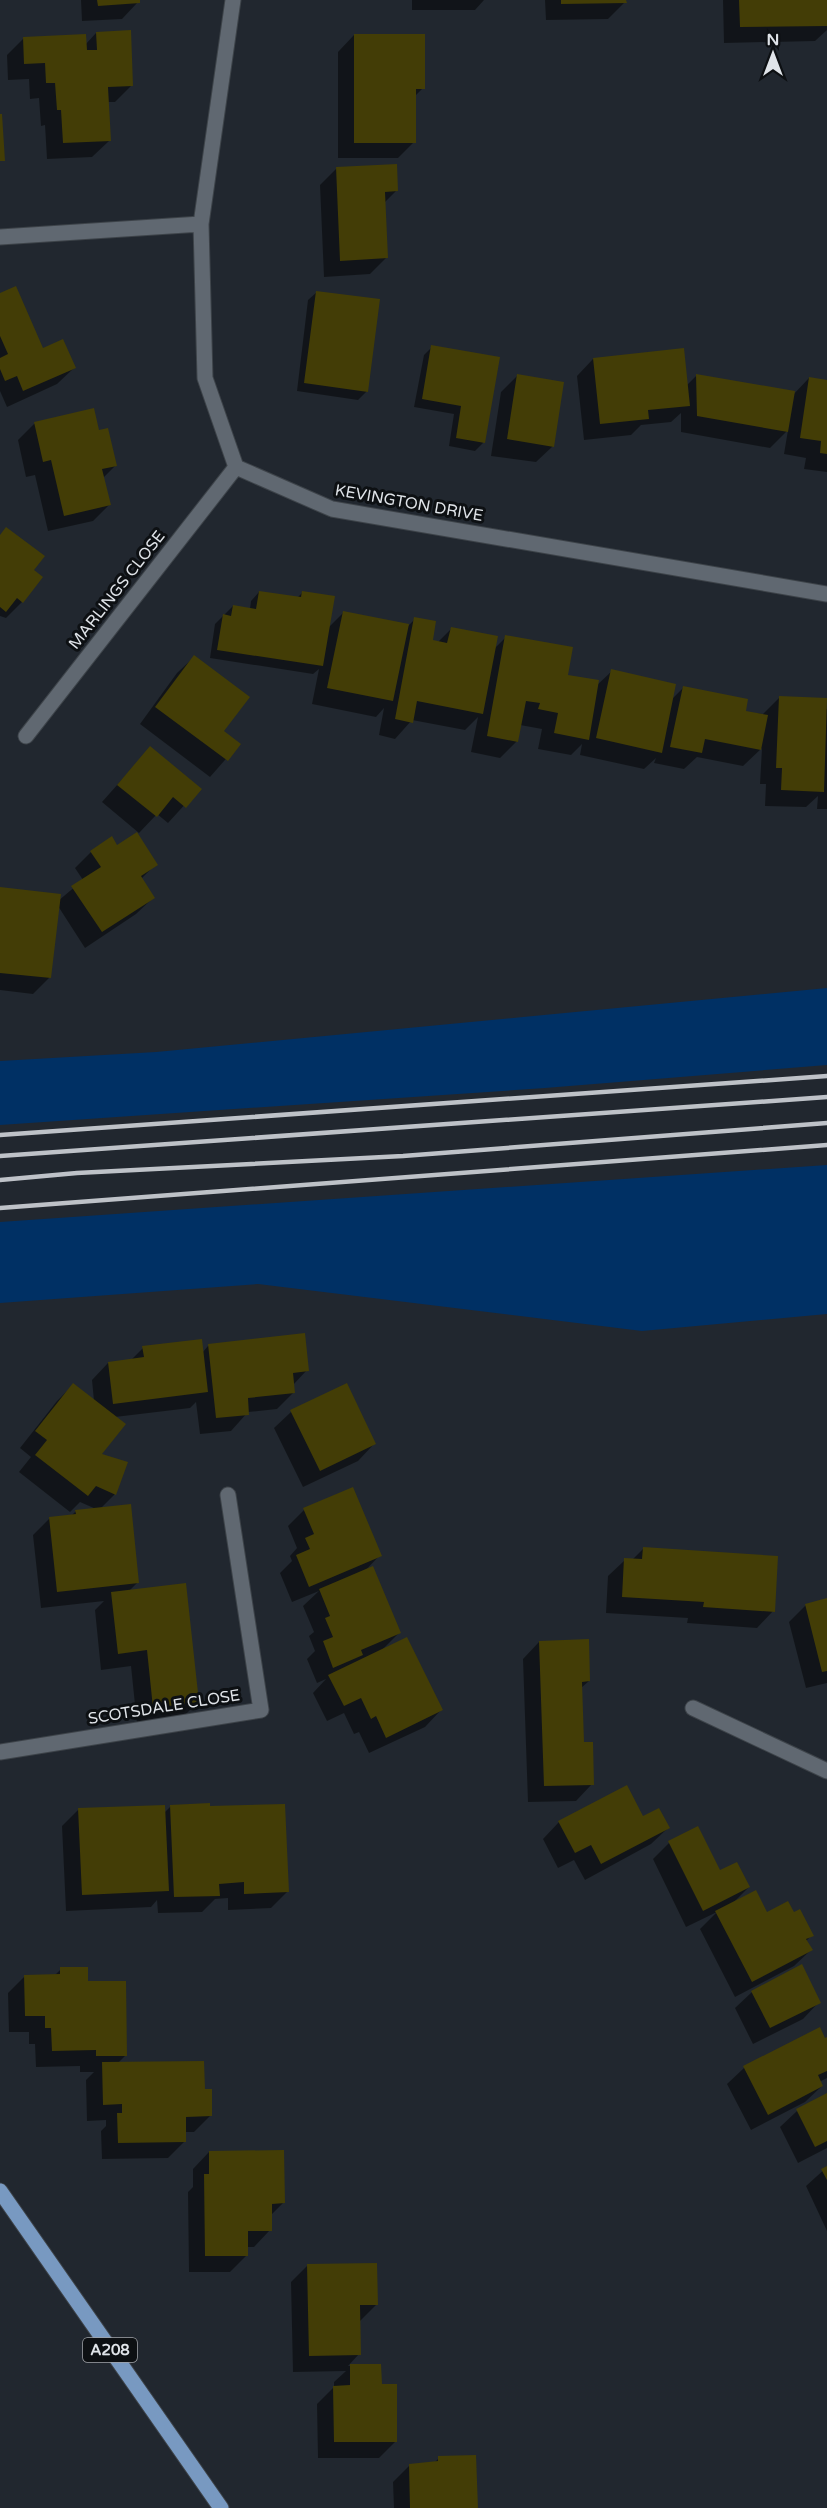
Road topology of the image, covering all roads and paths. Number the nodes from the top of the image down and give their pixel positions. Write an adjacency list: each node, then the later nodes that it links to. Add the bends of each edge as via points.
1 (233, 0): 2 (street)
2 (201, 224): 3 (street); 4 (street, via 205,378)
3 (0, 237)
4 (236, 467): 5 (street, KEVINGTON DRIVE, via 332,508); 6 (street, MARLINGS CLOSE)
5 (827, 594)
6 (26, 736)
7 (228, 1495): 9 (street, SCOTSDALE CLOSE, via 261,1710)
8 (693, 1708): 10 (street)
9 (0, 1752)
10 (827, 1772)
11 (0, 2191): 12 (main road, A208)
12 (221, 2508)

